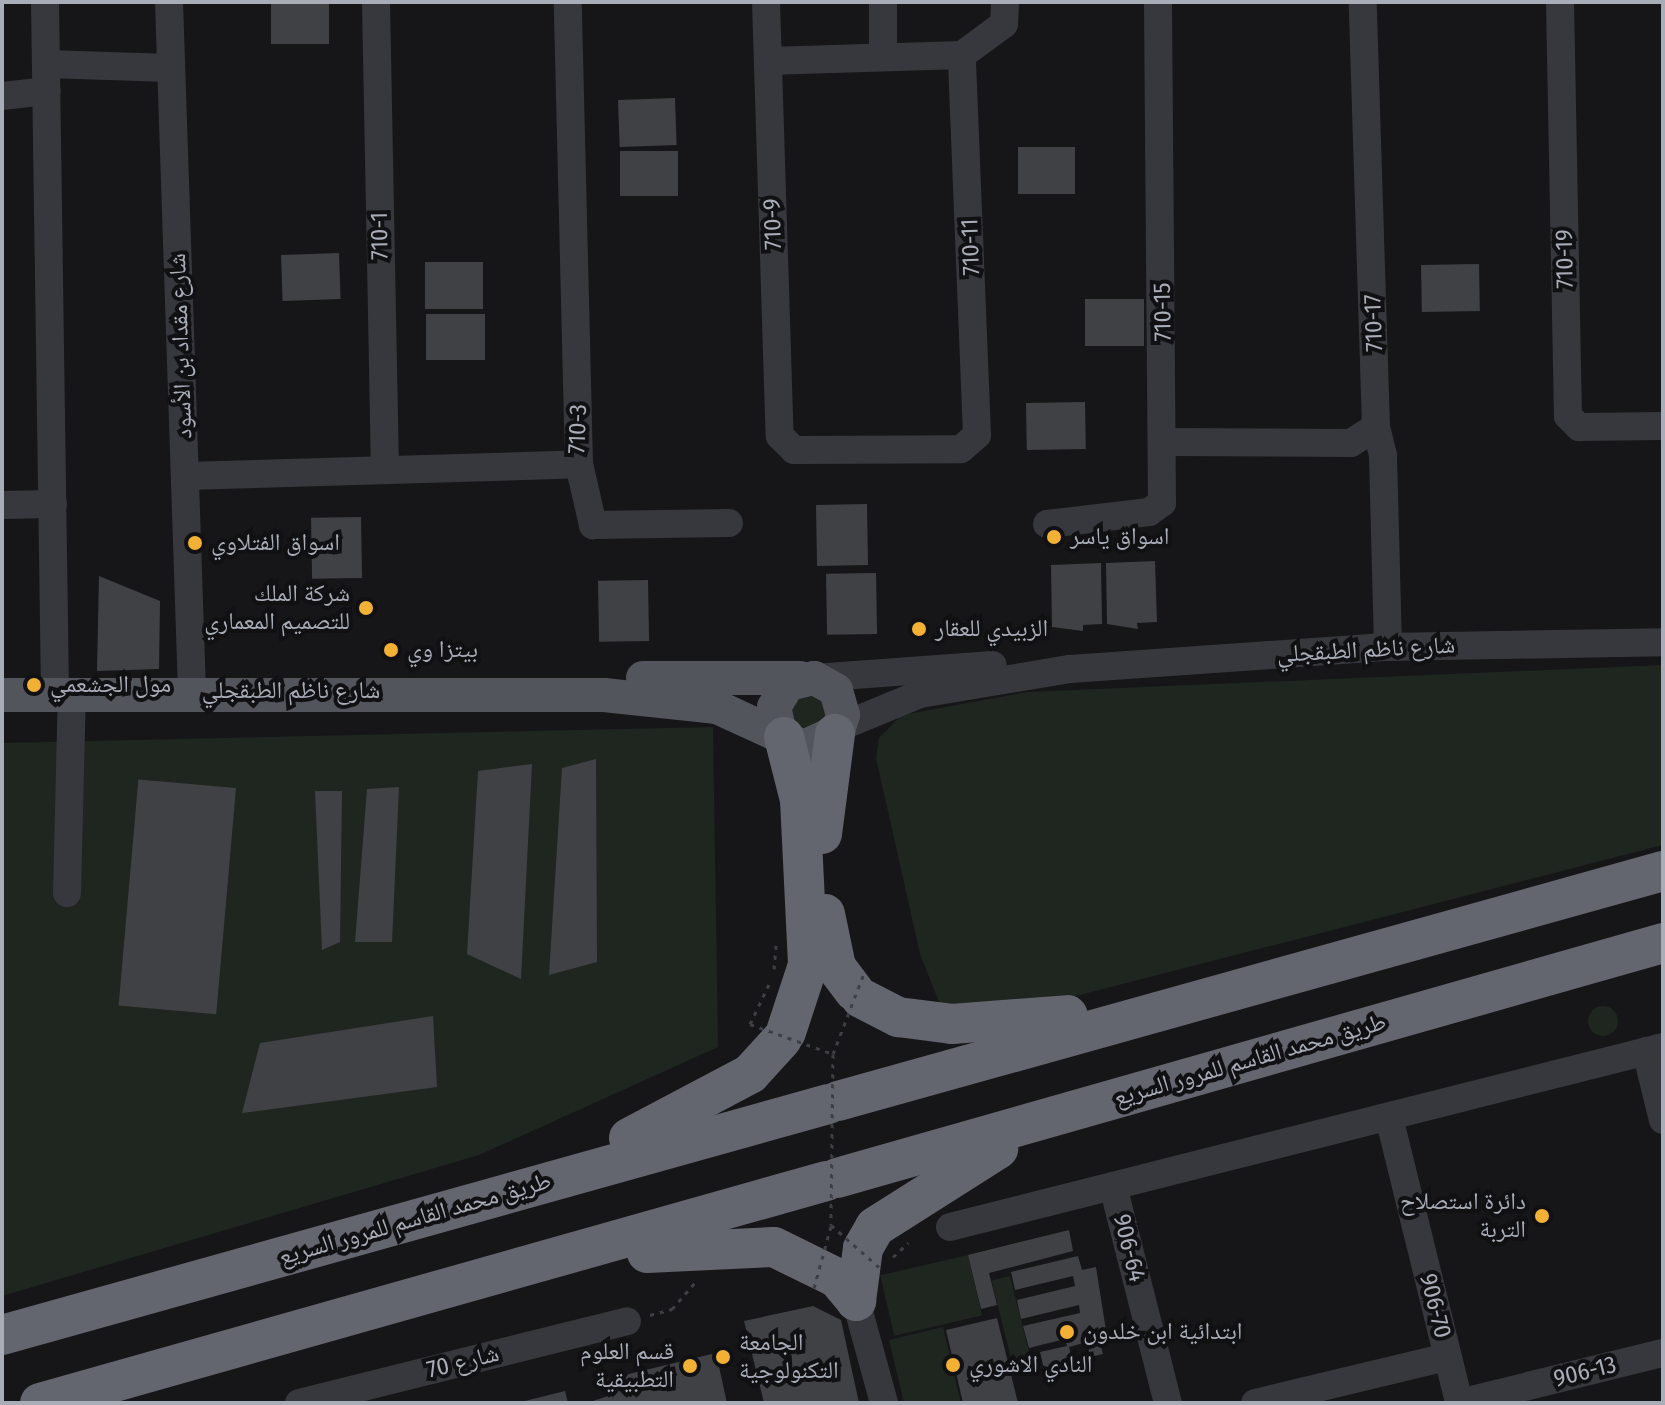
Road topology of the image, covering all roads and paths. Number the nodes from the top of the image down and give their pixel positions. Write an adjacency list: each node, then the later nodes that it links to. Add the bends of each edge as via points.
1 (45, 2): 15 (street)
2 (169, 2): 14 (street, شارع مقداد بن الأسود)
3 (376, 2): 22 (street, 710-1)
4 (568, 2): 21 (street, 710-3)
5 (766, 2): 13 (street, 710-9)
6 (883, 2): 11 (street)
7 (1005, 2): 12 (street, via 1004,24)
8 (1158, 2): 19 (street, 710-15)
9 (1363, 2): 18 (street, 710-17)
10 (1560, 2): 17 (street, 710-19, via 1568,416 1579,427)
11 (883, 55): 12 (street); 13 (street)
12 (962, 55): 20 (street, 710-11, via 977,435 961,449)
13 (768, 61): 20 (street, 710-9)
14 (170, 68): 15 (street); 23 (street, شارع مقداد بن الأسود)
15 (47, 78): 16 (street); 24 (street)
16 (2, 96)
17 (1663, 426)
18 (1376, 427): 19 (street, via 1351,443); 29 (street, 710-17, via 1383,456)
19 (1165, 442): 27 (street, 710-15, via 1157,509)
20 (784, 445)
21 (579, 464): 22 (street, 710-3); 26 (street, via 593,525)
22 (385, 470): 23 (street, 710-3)
23 (186, 476): 32 (street, شارع مقداد بن الأسود)
24 (53, 504): 25 (street); 34 (street)
25 (2, 505)
26 (729, 523)
27 (1047, 524)
28 (1663, 642): 29 (street, شارع ناظم الطبقجلي)
29 (1388, 647): 30 (street, شارع ناظم الطبقجلي)
30 (1070, 669): 31 (street, via 1000,664); 36 (street, via 920,694)
31 (807, 678): 33 (main road, شارع ناظم الطبقجلي, via 631,678); 36 (main road, via 842,702); 37 (main road, via 774,707)
32 (192, 690): 33 (main road, شارع ناظم الطبقجلي); 34 (main road, شارع ناظم الطبقجلي)
33 (532, 691): 37 (main road, شارع ناظم الطبقجلي, via 694,702)
34 (64, 694): 35 (main road, شارع ناظم الطبقجلي); 39 (street)
35 (2, 695)
36 (837, 731): 37 (main road, via 804,747); 43 (highway, via 821,824 826,933 836,967)
37 (782, 735): 44 (highway, via 800,800 808,965)
38 (1663, 871): 42 (highway, طريق محمد القاسم للمرور السريع)
39 (67, 893)
40 (777, 934): 44 (path)
41 (1663, 943): 47 (highway, طريق محمد القاسم للمرور السريع)
42 (1304, 970): 43 (highway, via 1018,1022 898,1017); 51 (highway, طريق محمد القاسم للمرور السريع)
43 (859, 988): 46 (path, bridge)
44 (773, 1032): 46 (path, bridge); 51 (highway, via 750,1074 675,1118)
45 (1655, 1049): 48 (street); 49 (street)
46 (833, 1054): 52 (path, bridge)
47 (1121, 1097): 55 (highway, طريق محمد القاسم للمرور السريع); 58 (highway, via 981,1157 889,1214 863,1248)
48 (1389, 1117): 50 (street); 62 (street, 906-70)
49 (1663, 1120)
50 (1113, 1186): 53 (street); 68 (street, 906-64)
51 (468, 1205): 60 (highway, طريق محمد القاسم للمرور السريع)
52 (831, 1225): 54 (path, bridge, via 881,1269); 57 (path, bridge)
53 (950, 1227)
54 (912, 1239)
55 (485, 1279): 58 (highway, via 684,1247 774,1247 837,1278); 65 (highway, طريق محمد القاسم للمرور السريع)
56 (707, 1279): 59 (path, via 696,1281 672,1309)
57 (814, 1288)
58 (856, 1301): 67 (street)
59 (627, 1321): 66 (street, شارع 70)
60 (2, 1335)
61 (1663, 1353): 69 (street, 906-13)
62 (1447, 1357): 63 (street); 69 (street, 906-70)
63 (1350, 1392): 64 (street)
64 (1265, 1402)
65 (40, 1403)
66 (299, 1403)
67 (884, 1403)
68 (1168, 1403)
69 (1459, 1403)

